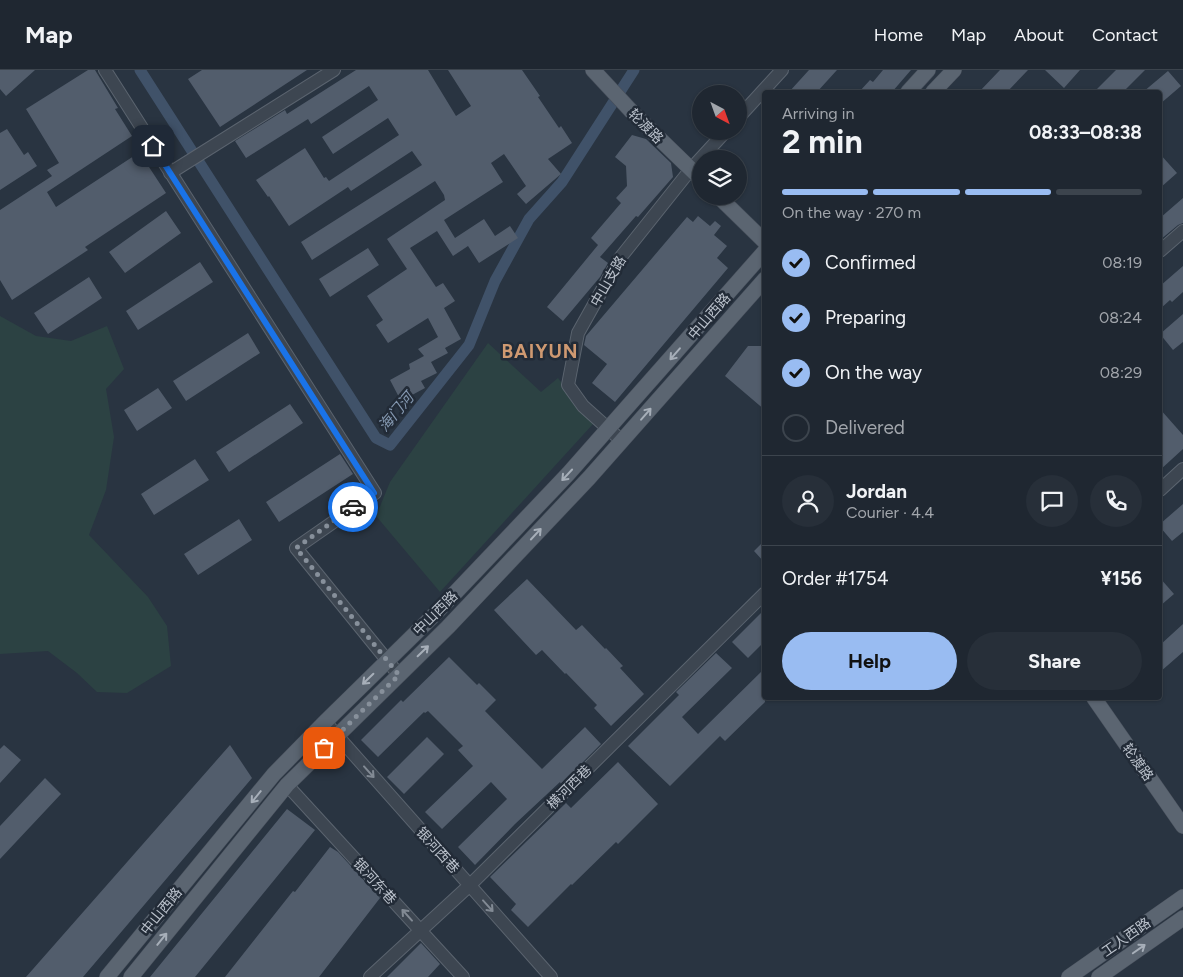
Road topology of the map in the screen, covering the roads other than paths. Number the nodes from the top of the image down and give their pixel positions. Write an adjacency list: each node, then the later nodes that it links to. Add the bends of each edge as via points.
1 (105, 70): 13 (street)
2 (334, 70): 13 (street)
3 (593, 70): 12 (main road, 轮渡路)
4 (782, 70): 7 (street)
5 (928, 70): 8 (main road)
6 (954, 70): 9 (main road)
7 (764, 90)
8 (910, 90)
9 (935, 90)
10 (762, 92): 11 (street)
11 (748, 107)
12 (692, 170)
13 (173, 171): 26 (street, via 374,493 296,548)
14 (692, 178): 21 (street, 中山支路, via 620,258 578,334 568,385 583,406)
15 (727, 205): 17 (main road)
16 (1183, 231): 18 (street)
17 (762, 239)
18 (1162, 249)
19 (762, 255): 21 (main road, 中山西路, one-way to 21)
20 (762, 281): 22 (main road, 中山西路, one-way to 20)
21 (608, 429): 22 (street, 中山支路); 26 (main road, 中山西路, one-way to 26, via 448,601)
22 (622, 441): 27 (main road, 中山西路, one-way to 22)
23 (1183, 469): 24 (street)
24 (1162, 488)
25 (762, 596): 33 (street, 横河西巷)
26 (388, 660): 27 (street); 29 (main road, 中山西路, one-way to 29)
27 (399, 675): 30 (main road, 中山西路)
28 (1095, 700): 32 (main road, 轮渡路)
29 (324, 722): 30 (street, 银河西巷); 37 (main road, 中山西路, one-way to 37, via 274,774)
30 (336, 735): 31 (main road, 中山西路); 33 (street, 银河西巷, one-way to 33)
31 (288, 785): 36 (street, 银河东巷, one-way to 31); 38 (main road, 中山西路, one-way to 31)
32 (1183, 826)
33 (470, 885): 36 (street, 横河西巷); 41 (street, 银河西巷, one-way to 41)
34 (1183, 897): 42 (main road, 工人西路)
35 (1183, 918): 43 (main road, 工人西路, one-way to 35)
36 (420, 930): 39 (street, 横河西巷); 40 (street, 银河东巷)
37 (107, 977)
38 (131, 977)
39 (370, 977)
40 (463, 977)
41 (551, 977)
42 (1069, 977)
43 (1099, 977)

